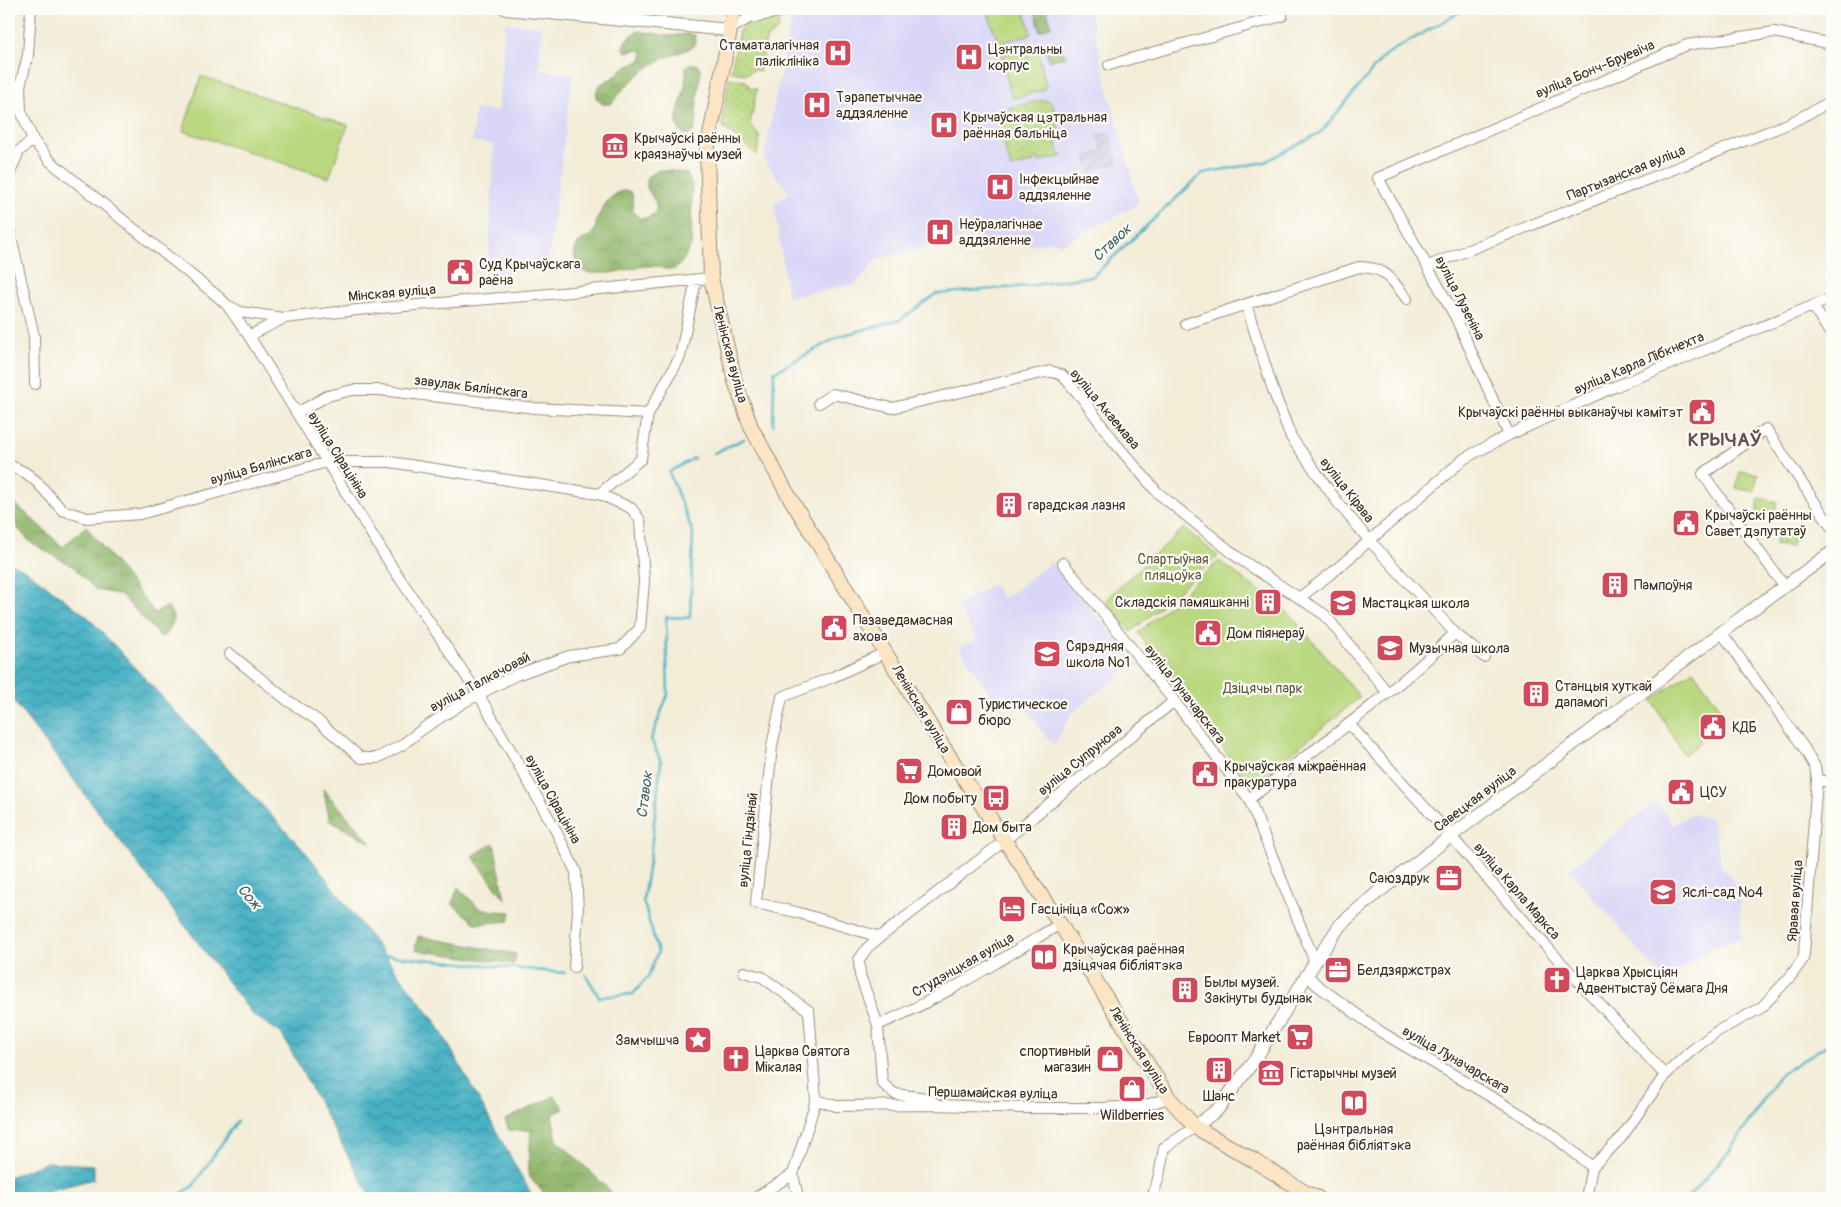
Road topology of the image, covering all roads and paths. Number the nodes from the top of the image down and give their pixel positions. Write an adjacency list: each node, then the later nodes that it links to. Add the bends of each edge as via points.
1 (31, 9): 10 (street, вуліца Сірацініна, via 28,55)
2 (506, 9): 6 (street)
3 (734, 9): 6 (main road, Ленінская вуліца)
4 (794, 9): 6 (street, via 749,18)
5 (1280, 9): 8 (street, via 1282,16)
6 (729, 30): 17 (main road, Ленінская вуліца, via 707,151)
7 (1832, 44): 14 (street, вуліца Бонч-Бруевіча, via 1774,32 1688,45)
8 (1109, 65)
9 (9, 84): 10 (street)
10 (20, 86): 12 (street, вуліца Сірацініна, via 20,111)
11 (1832, 101): 16 (street, Партызанская вуліца, via 1790,123)
12 (33, 140): 13 (street, via 20,151); 22 (street, вуліца Сірацініна, via 51,162)
13 (9, 175)
14 (1378, 178): 16 (street, вуліца Лузеніна)
15 (9, 228): 28 (street, via 34,336)
16 (1428, 266): 32 (street, вуліца Лузеніна, via 1455,316)
17 (711, 278): 18 (street, Мінская вуліца); 45 (main road, Ленінская вуліца, via 735,381 751,428 787,494)
18 (696, 280): 24 (street, Мінская вуліца); 31 (street, via 680,357)
19 (1832, 298): 23 (street, вуліца Карла Лібкнехта)
20 (1407, 299): 21 (street, via 1385,272 1358,267)
21 (1246, 304): 25 (street); 38 (street, вуліца Кірава, via 1291,437 1338,503)
22 (227, 305): 24 (street, Мінская вуліца, via 240,312); 26 (street, вуліца Сірацініна)
23 (1813, 306): 27 (street); 32 (street, вуліца Карла Лібкнехта, via 1614,386)
24 (284, 318): 26 (street, Мінская вуліца)
25 (1186, 324)
26 (249, 336): 30 (street, вуліца Сірацініна)
27 (1832, 336)
28 (35, 384)
29 (819, 404): 42 (street, вуліца Акаемава, via 833,394 892,408 1050,371 1062,375 1158,493 1240,559)
30 (297, 414): 31 (street, завулак Бялінскага, via 327,396 353,390 380,390 535,408); 33 (street, вуліца Сірацініна)
31 (648, 414): 35 (street, via 641,459)
32 (1509, 435): 38 (street, вуліца Карла Лібкнехта, via 1465,458)
33 (326, 462): 34 (street, вуліца Бялінскага, via 140,514 87,518 62,510 37,482); 35 (street, вуліца Бялінскага, via 390,462); 49 (street, вуліца Сірацініна)
34 (9, 465)
35 (599, 494): 36 (street, вуліца Бялінскага, via 631,508)
36 (640, 520): 49 (street, вуліца Талкачовай, via 644,581 640,628 620,648 569,656 545,664)
37 (1832, 528): 41 (street, via 1766,429 1703,474)
38 (1370, 540): 42 (street, вуліца Карла Лібкнехта); 43 (street, вуліца Кірава)
39 (1832, 552): 41 (street, Савецкая вуліца)
40 (1063, 563): 50 (street, вуліца Луначарскага)
41 (1785, 587): 44 (street, Савецкая вуліца)
42 (1299, 598): 48 (street, вуліца Акаемава, via 1325,616)
43 (1455, 633): 47 (street, вуліца Кірава); 48 (street)
44 (1722, 633): 52 (street, Яравая вуліца, via 1804,748 1815,767); 55 (street, Савецкая вуліца)
45 (886, 652): 56 (main road, Ленінская вуліца); 58 (street, вуліца Гіндзінай, via 782,697 772,746 756,903)
46 (230, 654): 49 (street, вуліца Талкачовай, via 361,758 377,758 402,745)
47 (1484, 657)
48 (1388, 692): 51 (street)
49 (479, 695): 60 (street, вуліца Сірацініна, via 576,872 578,911)
50 (1174, 701): 54 (street, вуліца Луначарскага); 56 (street, вуліца Супрунова)
51 (1349, 724): 54 (street); 55 (street, вуліца Карла Маркса)
52 (1817, 780): 53 (street); 64 (street, Яравая вуліца, via 1803,959 1761,1008 1716,1032)
53 (1832, 783)
54 (1249, 799): 59 (street, вуліца Луначарскага)
55 (1451, 836): 59 (street, Савецкая вуліца, via 1342,924); 64 (street, вуліца Карла Маркса, via 1546,946)
56 (1004, 841): 57 (main road, Ленінская вуліца); 58 (street, вуліца Супрунова)
57 (1060, 924): 63 (street, Студэнцкая вуліца, via 978,975 910,1012); 65 (main road, Ленінская вуліца)
58 (880, 937): 63 (street, via 859,960 860,975)
59 (1314, 962): 62 (street, Савецкая вуліца)
60 (574, 968)
61 (744, 972): 66 (street, via 762,977 809,1011)
62 (1307, 975): 68 (street, Савецкая вуліца, via 1256,1058 1218,1109); 69 (street, вуліца Луначарскага, via 1317,986 1380,1032 1544,1128)
63 (878, 1025): 67 (street, via 882,1084 895,1094 927,1098)
64 (1665, 1075): 69 (street, Яравая вуліца, via 1621,1138)
65 (1169, 1098): 67 (street, Першамайская вуліца, via 1143,1106 1102,1108); 68 (main road, Ленінская вуліца)
66 (816, 1100): 67 (street, Першамайская вуліца, via 836,1106); 70 (street)
67 (938, 1105)
68 (1195, 1127): 71 (main road, Ленінская вуліца); 74 (street, via 1164,1148)
69 (1592, 1167): 75 (street)
70 (792, 1174): 72 (street); 73 (street)
71 (1309, 1197)
72 (755, 1198)
73 (798, 1198)
74 (1152, 1198)
75 (1586, 1198)

